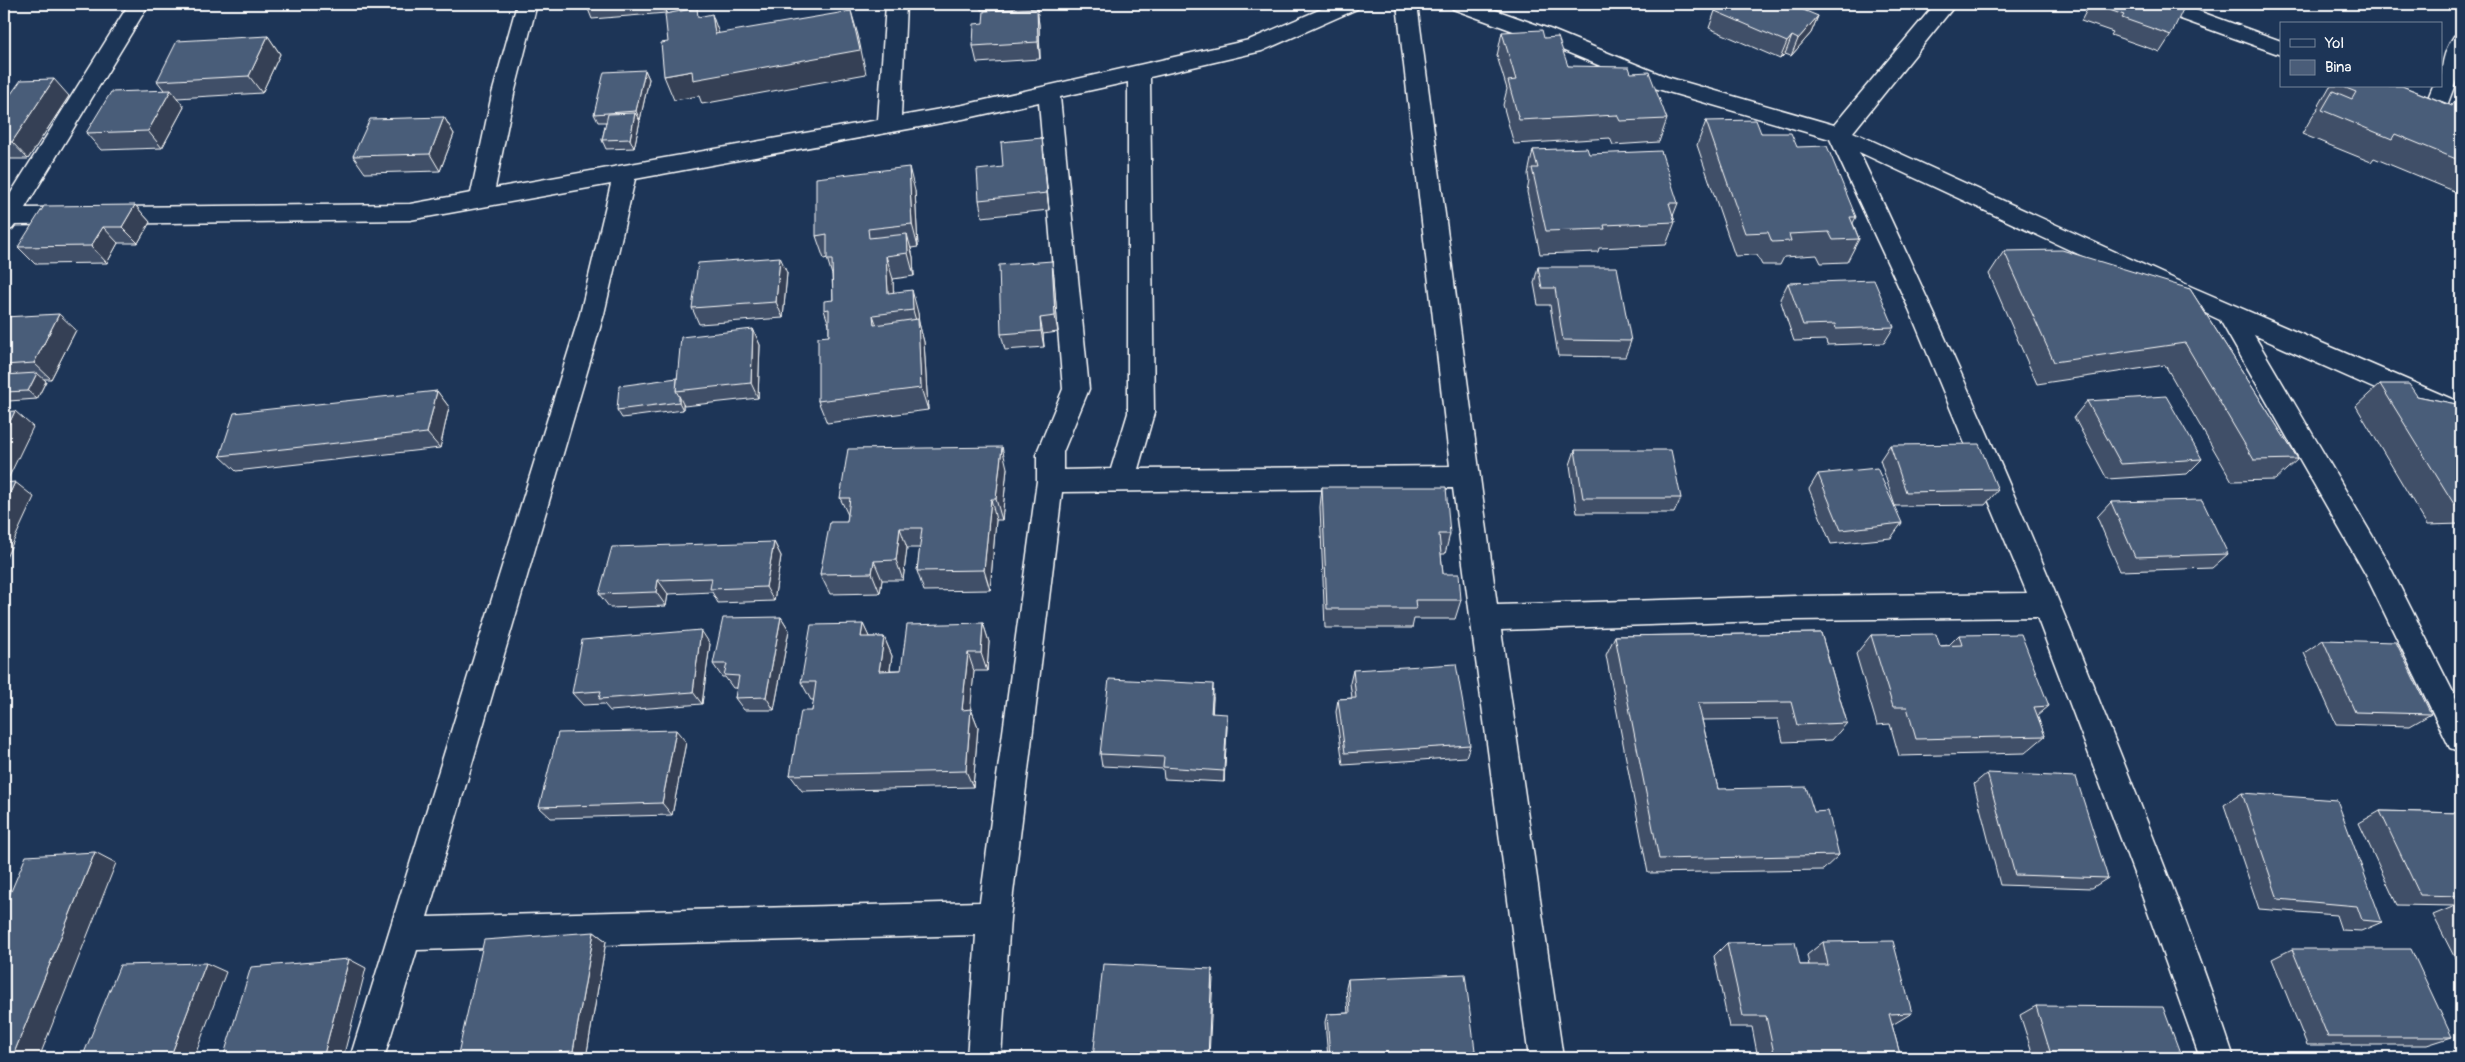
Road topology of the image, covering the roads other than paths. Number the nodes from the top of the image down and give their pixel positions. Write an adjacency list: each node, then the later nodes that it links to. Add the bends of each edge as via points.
1 (139, 4): 18 (street)
2 (527, 4): 17 (street, via 502,94)
3 (896, 4): 14 (street)
4 (1350, 4): 11 (street, via 1255,46)
5 (1407, 4): 21 (street)
6 (1460, 4): 15 (street, via 1658,82)
7 (1946, 4): 15 (street)
8 (2160, 4): 10 (street)
9 (2461, 41): 13 (street)
10 (2280, 48)
11 (1138, 72): 12 (street); 23 (street, via 1141,413)
12 (1049, 92): 14 (street); 22 (street, via 1076,389 1050,452)
13 (2437, 103)
14 (889, 126): 16 (street)
15 (1839, 134): 19 (street); 24 (street, via 1932,333)
16 (625, 174): 17 (street); 28 (street, via 592,314)
17 (481, 199): 18 (street, via 410,212)
18 (5, 219)
19 (2229, 314): 20 (street); 26 (street, via 2376,567)
20 (2461, 414)
21 (1464, 477): 23 (street); 25 (street)
22 (1050, 481): 23 (street); 27 (street)
23 (1121, 481)
24 (2045, 605): 25 (street, via 1806,608); 32 (street, via 2176,942)
25 (1484, 618): 31 (street)
26 (2461, 738)
27 (994, 918): 28 (street); 30 (street)
28 (406, 934): 29 (street)
29 (367, 1058)
30 (984, 1058)
31 (1546, 1058)
32 (2217, 1058)

